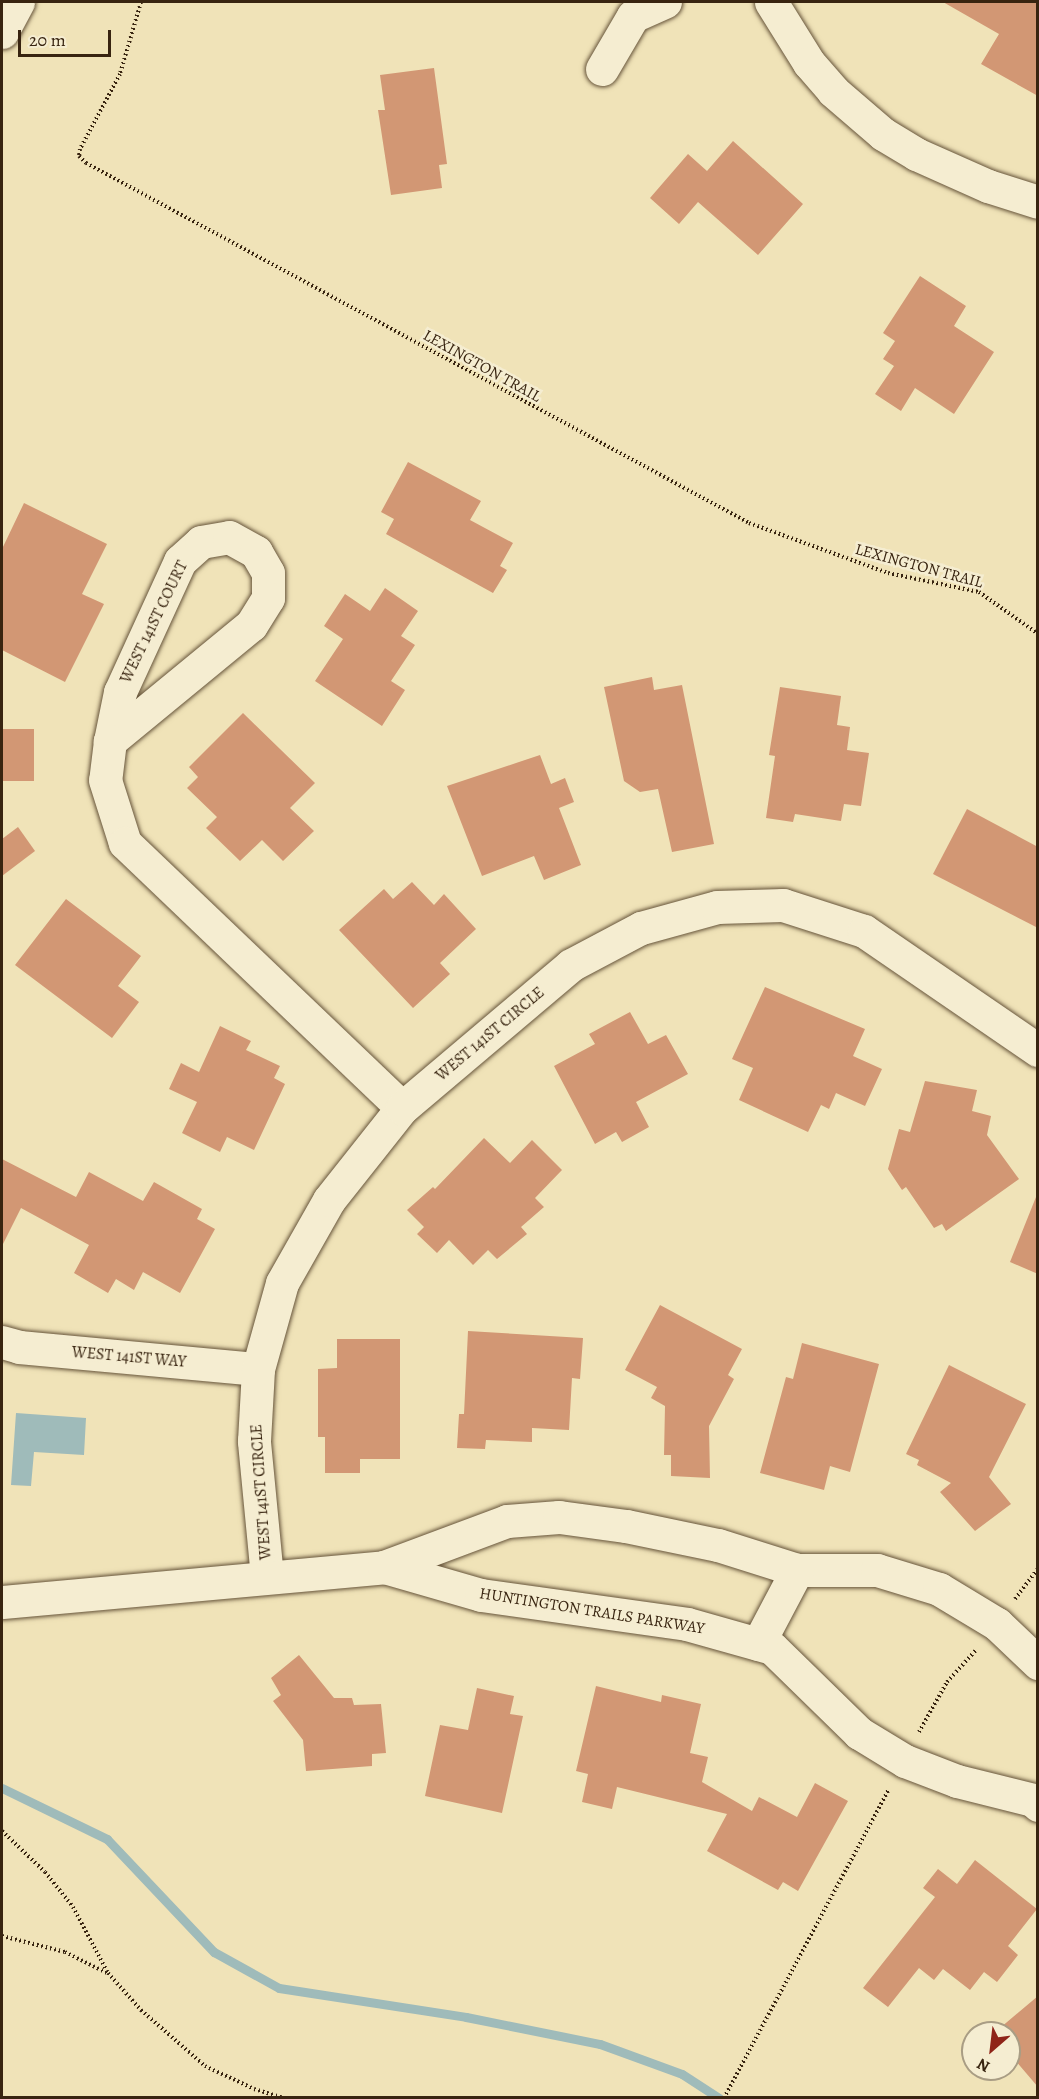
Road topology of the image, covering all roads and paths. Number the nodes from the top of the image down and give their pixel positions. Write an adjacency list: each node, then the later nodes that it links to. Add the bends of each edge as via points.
1 (18, 2): 5 (street)
2 (141, 2): 8 (path, LEXINGTON TRAIL, via 120,74 80,148 79,156 86,163 749,523 888,573 979,592)
3 (665, 2): 6 (street, via 633,16)
4 (771, 2): 7 (street, via 809,63 833,91 883,134 988,186)
5 (2, 32)
6 (602, 69)
7 (1038, 202)
8 (1038, 634)
9 (110, 741): 9 (street, WEST 141ST COURT, via 251,626 268,598 268,573 256,552 229,537 201,542 180,561 120,692); 11 (street, WEST 141ST COURT, via 105,780 124,843)
10 (1038, 1050): 11 (street, WEST 141ST CIRCLE, via 864,931 783,905 717,907 641,928 571,965)
11 (402, 1108): 13 (street, WEST 141ST CIRCLE, via 329,1200 282,1283)
12 (2, 1342): 13 (street, WEST 141ST WAY, via 19,1347)
13 (258, 1369): 17 (street, WEST 141ST CIRCLE, via 254,1442)
14 (384, 1567): 16 (street, HUNTINGTON TRAILS PARKWAY, via 507,1521 559,1517 718,1545); 17 (street, HUNTINGTON TRAILS PARKWAY); 20 (street, HUNTINGTON TRAILS PARKWAY, via 481,1595 687,1624)
15 (1038, 1568): 19 (path)
16 (797, 1570): 19 (street, HUNTINGTON TRAILS PARKWAY, via 877,1570 939,1589); 20 (street)
17 (267, 1577): 18 (street, HUNTINGTON TRAILS PARKWAY)
18 (2, 1602)
19 (997, 1624): 21 (street, HUNTINGTON TRAILS PARKWAY); 22 (path, via 947,1682)
20 (758, 1644): 22 (street, HUNTINGTON TRAILS PARKWAY, via 772,1648 860,1733)
21 (1038, 1663)
22 (905, 1761): 23 (street, HUNTINGTON TRAILS PARKWAY, via 957,1781); 28 (path)
23 (1036, 1800)
24 (2, 1831): 26 (path, via 45,1872 73,1907)
25 (2, 1936): 26 (path, via 65,1952)
26 (108, 1973): 27 (path, via 141,2010 205,2066 254,2089)
27 (283, 2097)
28 (724, 2097)

